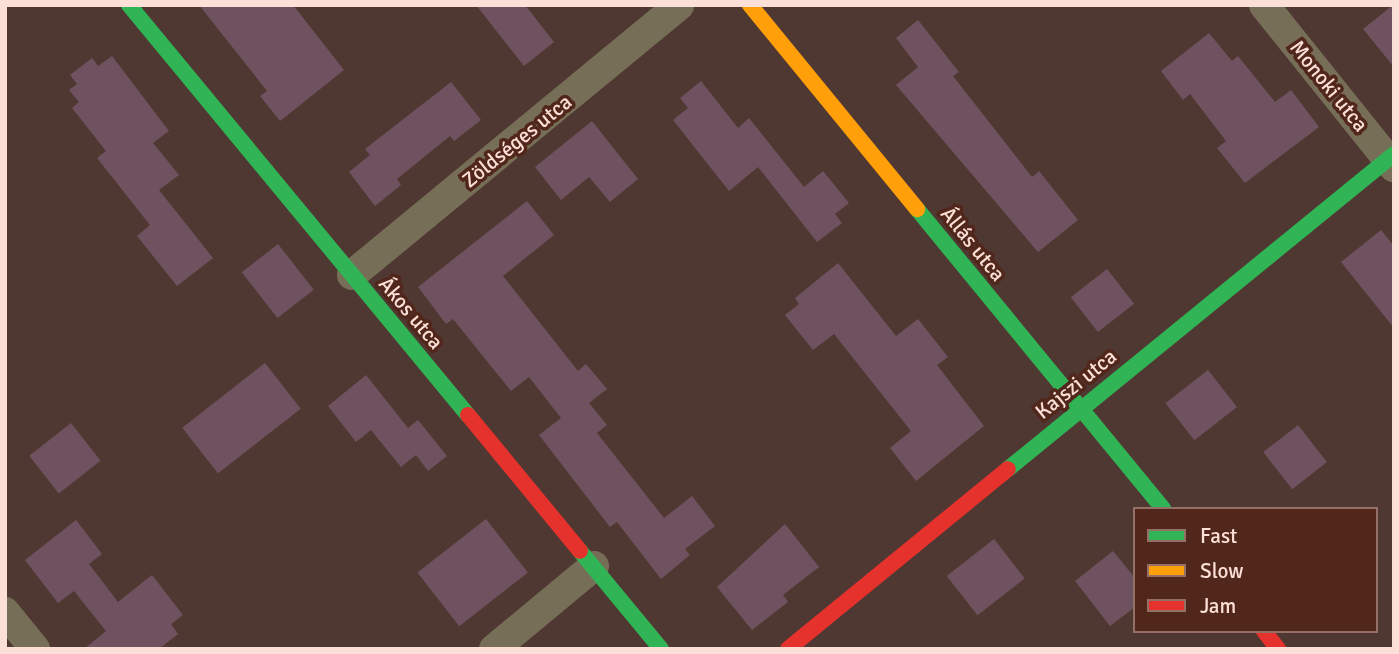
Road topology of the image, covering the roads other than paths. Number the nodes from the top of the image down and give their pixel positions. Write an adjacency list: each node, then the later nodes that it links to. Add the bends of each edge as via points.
1 (128, 5): 6 (street, Ákos utca)
2 (679, 5): 6 (street, Zöldséges utca)
3 (750, 5): 7 (street, Állás utca)
4 (1264, 5): 5 (street, Monoki utca)
5 (1392, 160): 7 (street, Kajszi utca)
6 (352, 275): 9 (street, Ákos utca)
7 (1080, 407): 8 (street, Állás utca); 15 (street, Kajszi utca)
8 (1161, 507)
9 (594, 566): 13 (street); 14 (street, Ákos utca)
10 (5, 612): 12 (street)
11 (1266, 633): 16 (street)
12 (35, 649)
13 (494, 649)
14 (661, 649)
15 (788, 649)
16 (1278, 649)

